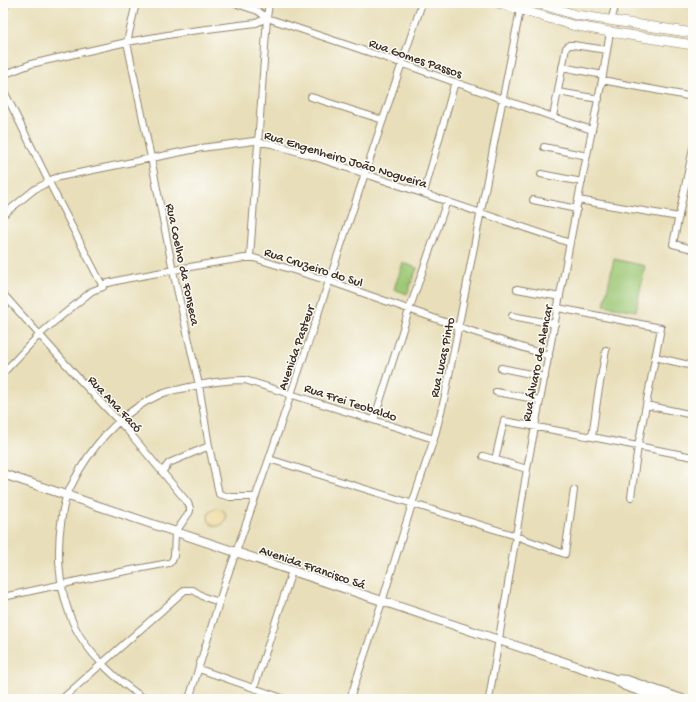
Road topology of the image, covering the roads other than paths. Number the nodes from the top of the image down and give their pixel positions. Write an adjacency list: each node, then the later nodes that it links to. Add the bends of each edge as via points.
1 (6, 3): 10 (street)
2 (136, 3): 15 (street, Rua Coelho da Fonseca)
3 (234, 3): 11 (street, Rua Gomes Passos, via 258,11)
4 (269, 3): 11 (street)
5 (422, 3): 18 (street, Avenida Pasteur)
6 (498, 3): 9 (main road)
7 (537, 3): 12 (main road, via 576,15)
8 (616, 3): 12 (street)
9 (520, 10): 13 (main road, via 572,25); 28 (street, Rua Lucas Pinto)
10 (3, 12)
11 (267, 18): 15 (street, via 256,23); 18 (street, Rua Gomes Passos); 32 (street)
12 (611, 21): 14 (main road)
13 (610, 32): 16 (main road); 17 (street, Rua Álvaro de Alencar)
14 (693, 34)
15 (127, 42): 20 (street, via 31,64); 36 (street, Rua Coelho da Fonseca)
16 (693, 45)
17 (607, 50): 19 (street, via 569,45); 21 (street, Rua Álvaro de Alencar)
18 (402, 63): 22 (street, Rua Gomes Passos); 30 (street, Avenida Pasteur)
19 (562, 67): 21 (street); 24 (street)
20 (3, 75)
21 (603, 78): 26 (street); 27 (street, Rua Álvaro de Alencar)
22 (456, 82): 28 (street, Rua Gomes Passos); 41 (street)
23 (3, 89): 39 (street)
24 (558, 92): 27 (street); 29 (street)
25 (311, 97): 30 (street)
26 (693, 97)
27 (599, 98): 31 (street, Rua Álvaro de Alencar)
28 (503, 99): 29 (street, Rua Gomes Passos); 46 (street, Rua Lucas Pinto)
29 (553, 117): 31 (street, Rua Gomes Passos)
30 (383, 120): 37 (street, Avenida Pasteur)
31 (592, 130): 35 (street, Rua Álvaro de Alencar)
32 (259, 141): 36 (street, Rua Engenheiro João Nogueira, via 201,148); 37 (street, Rua Engenheiro João Nogueira); 51 (street)
33 (544, 147): 35 (street)
34 (693, 148): 48 (street)
35 (587, 156): 40 (street, Rua Álvaro de Alencar)
36 (151, 158): 39 (street, Rua Engenheiro João Nogueira, via 59,177); 52 (street, Rua Coelho da Fonseca)
37 (366, 173): 41 (street, Rua Engenheiro João Nogueira); 53 (street, Avenida Pasteur)
38 (541, 174): 40 (street)
39 (49, 182): 47 (street, Rua Engenheiro João Nogueira, via 35,188); 54 (street)
40 (582, 182): 43 (street, Rua Álvaro de Alencar)
41 (424, 193): 44 (street, Rua Engenheiro João Nogueira)
42 (534, 200): 45 (street)
43 (578, 200): 45 (street, Rua Álvaro de Alencar); 48 (street)
44 (447, 201): 46 (street, Rua Engenheiro João Nogueira); 59 (street)
45 (577, 208): 49 (street, Rua Álvaro de Alencar)
46 (480, 213): 49 (street, Rua Engenheiro João Nogueira); 62 (street, Rua Lucas Pinto)
47 (3, 215)
48 (679, 218): 50 (street, via 673,244)
49 (570, 243): 57 (street, Rua Álvaro de Alencar)
50 (693, 249)
51 (250, 257): 52 (street, Rua Cruzeiro do Sul); 53 (street, Rua Cruzeiro do Sul)
52 (173, 271): 54 (street, Rua Cruzeiro do Sul, via 110,282); 71 (street, Rua Coelho da Fonseca)
53 (329, 282): 59 (street, Rua Cruzeiro do Sul); 73 (street, Avenida Pasteur)
54 (103, 287): 63 (street, Rua Cruzeiro do Sul, via 92,291)
55 (517, 289): 57 (street)
56 (3, 294): 63 (street, Rua Ana Facó)
57 (560, 297): 58 (street, Rua Álvaro de Alencar)
58 (558, 308): 61 (street, Rua Álvaro de Alencar); 66 (street, via 661,328)
59 (409, 310): 62 (street, Rua Cruzeiro do Sul); 77 (street)
60 (512, 316): 61 (street)
61 (555, 324): 65 (street, Rua Álvaro de Alencar)
62 (459, 327): 65 (street, Rua Cruzeiro do Sul); 81 (street, Rua Lucas Pinto)
63 (39, 335): 69 (street, Rua Cruzeiro do Sul); 78 (street, Rua Ana Facó)
64 (606, 350): 80 (street)
65 (549, 356): 70 (street, Rua Álvaro de Alencar)
66 (655, 357): 67 (street); 75 (street)
67 (693, 366)
68 (501, 368): 70 (street)
69 (3, 373)
70 (545, 377): 74 (street, Rua Álvaro de Alencar)
71 (199, 385): 73 (street, Rua Frei Teobaldo, via 245,380); 78 (street, Rua Frei Teobaldo, via 160,394); 82 (street, Rua Coelho da Fonseca)
72 (496, 392): 74 (street)
73 (291, 394): 77 (street, Rua Frei Teobaldo); 86 (street, Avenida Pasteur)
74 (540, 400): 79 (street, Rua Álvaro de Alencar)
75 (646, 406): 76 (street); 83 (street)
76 (693, 415)
77 (374, 420): 81 (street, Rua Frei Teobaldo)
78 (119, 421): 89 (street, Rua Ana Facó); 92 (street, Rua Frei Teobaldo, via 94,449)
79 (535, 427): 80 (street); 87 (street, via 504,421); 88 (street, Rua Álvaro de Alencar)
80 (592, 437): 83 (street)
81 (434, 439): 95 (street, Rua Lucas Pinto)
82 (209, 446): 89 (street, via 169,463); 93 (street, Rua Coelho da Fonseca, via 219,494 230,497)
83 (638, 446): 85 (street); 94 (street)
84 (483, 456): 87 (street)
85 (693, 457)
86 (269, 459): 93 (street, Avenida Pasteur); 95 (street)
87 (495, 460): 88 (street)
88 (527, 469): 97 (street, Rua Álvaro de Alencar)
89 (162, 472): 96 (street, Rua Ana Facó, via 190,508)
90 (3, 474): 92 (main road, Avenida Francisco Sá)
91 (574, 490): 97 (street, via 565,554)
92 (67, 496): 96 (main road, Avenida Francisco Sá); 100 (street, Rua Frei Teobaldo, via 60,538)
93 (255, 497): 98 (street, Avenida Pasteur)
94 (631, 497)
95 (412, 504): 97 (street); 103 (street, Rua Lucas Pinto)
96 (175, 533): 98 (main road, Avenida Francisco Sá); 100 (street, via 174,556 169,563)
97 (516, 536): 104 (street, Rua Álvaro de Alencar)
98 (236, 552): 99 (main road, Avenida Francisco Sá); 102 (street, Avenida Pasteur)
99 (292, 572): 103 (main road, Avenida Francisco Sá); 108 (street)
100 (62, 585): 101 (street); 105 (street, Rua Frei Teobaldo, via 74,624)
101 (3, 597)
102 (219, 602): 105 (street, via 193,590 185,590); 106 (street, Avenida Pasteur)
103 (382, 602): 104 (main road, Avenida Francisco Sá); 114 (street, Rua Lucas Pinto)
104 (498, 641): 107 (main road, Avenida Francisco Sá); 115 (street, Rua Álvaro de Alencar)
105 (103, 664): 110 (street); 111 (street, Rua Frei Teobaldo, via 127,687)
106 (199, 669): 108 (street); 112 (street, Avenida Pasteur)
107 (615, 680): 116 (main road, Avenida Francisco Sá); 117 (main road, Avenida Francisco Sá, via 627,680)
108 (254, 688): 109 (street)
109 (272, 697): 113 (street)
110 (62, 699)
111 (145, 699)
112 (189, 699)
113 (285, 699)
114 (350, 699)
115 (489, 699)
116 (663, 699)
117 (682, 699)

